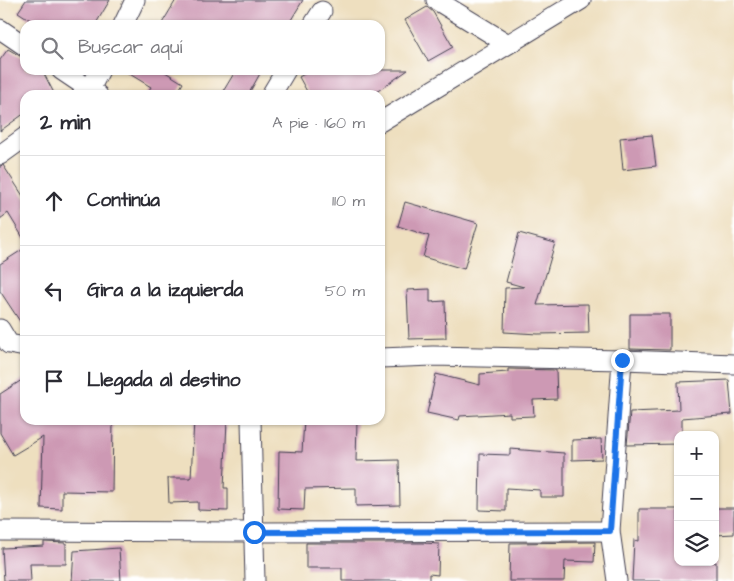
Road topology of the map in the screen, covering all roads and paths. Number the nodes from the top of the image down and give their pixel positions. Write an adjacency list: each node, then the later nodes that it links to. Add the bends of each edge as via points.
1 (135, 0): 4 (street)
2 (436, 0): 7 (street)
3 (580, 0): 7 (street)
4 (125, 20)
5 (0, 29): 6 (street)
6 (20, 43)
7 (508, 44): 14 (street)
8 (67, 75): 11 (street)
9 (98, 75): 12 (street)
10 (283, 75): 13 (street)
11 (86, 90)
12 (91, 90)
13 (274, 90)
14 (385, 119)
15 (20, 141): 16 (street)
16 (0, 155)
17 (385, 358): 18 (street)
18 (622, 360): 19 (street); 22 (street)
19 (734, 364)
20 (252, 425): 23 (street)
21 (0, 531): 23 (street)
22 (610, 531): 23 (street); 25 (street)
23 (254, 532): 24 (street)
24 (255, 581)
25 (617, 581)

